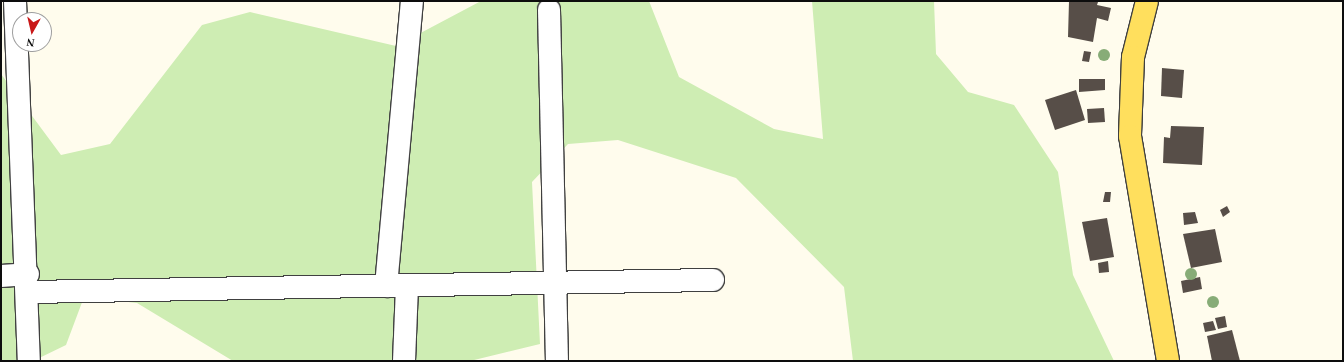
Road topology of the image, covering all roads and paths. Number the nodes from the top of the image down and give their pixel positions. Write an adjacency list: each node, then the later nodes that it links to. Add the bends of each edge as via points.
1 (15, 1): 7 (street)
2 (412, 1): 9 (street)
3 (1147, 1): 13 (main road, via 1133,57 1130,136)
4 (549, 10): 8 (street)
5 (1, 276): 7 (street)
6 (713, 280): 8 (street)
7 (28, 283): 9 (street); 10 (street)
8 (556, 283): 9 (street); 12 (street)
9 (396, 286): 11 (street)
10 (29, 361)
11 (404, 361)
12 (557, 361)
13 (1168, 361)

